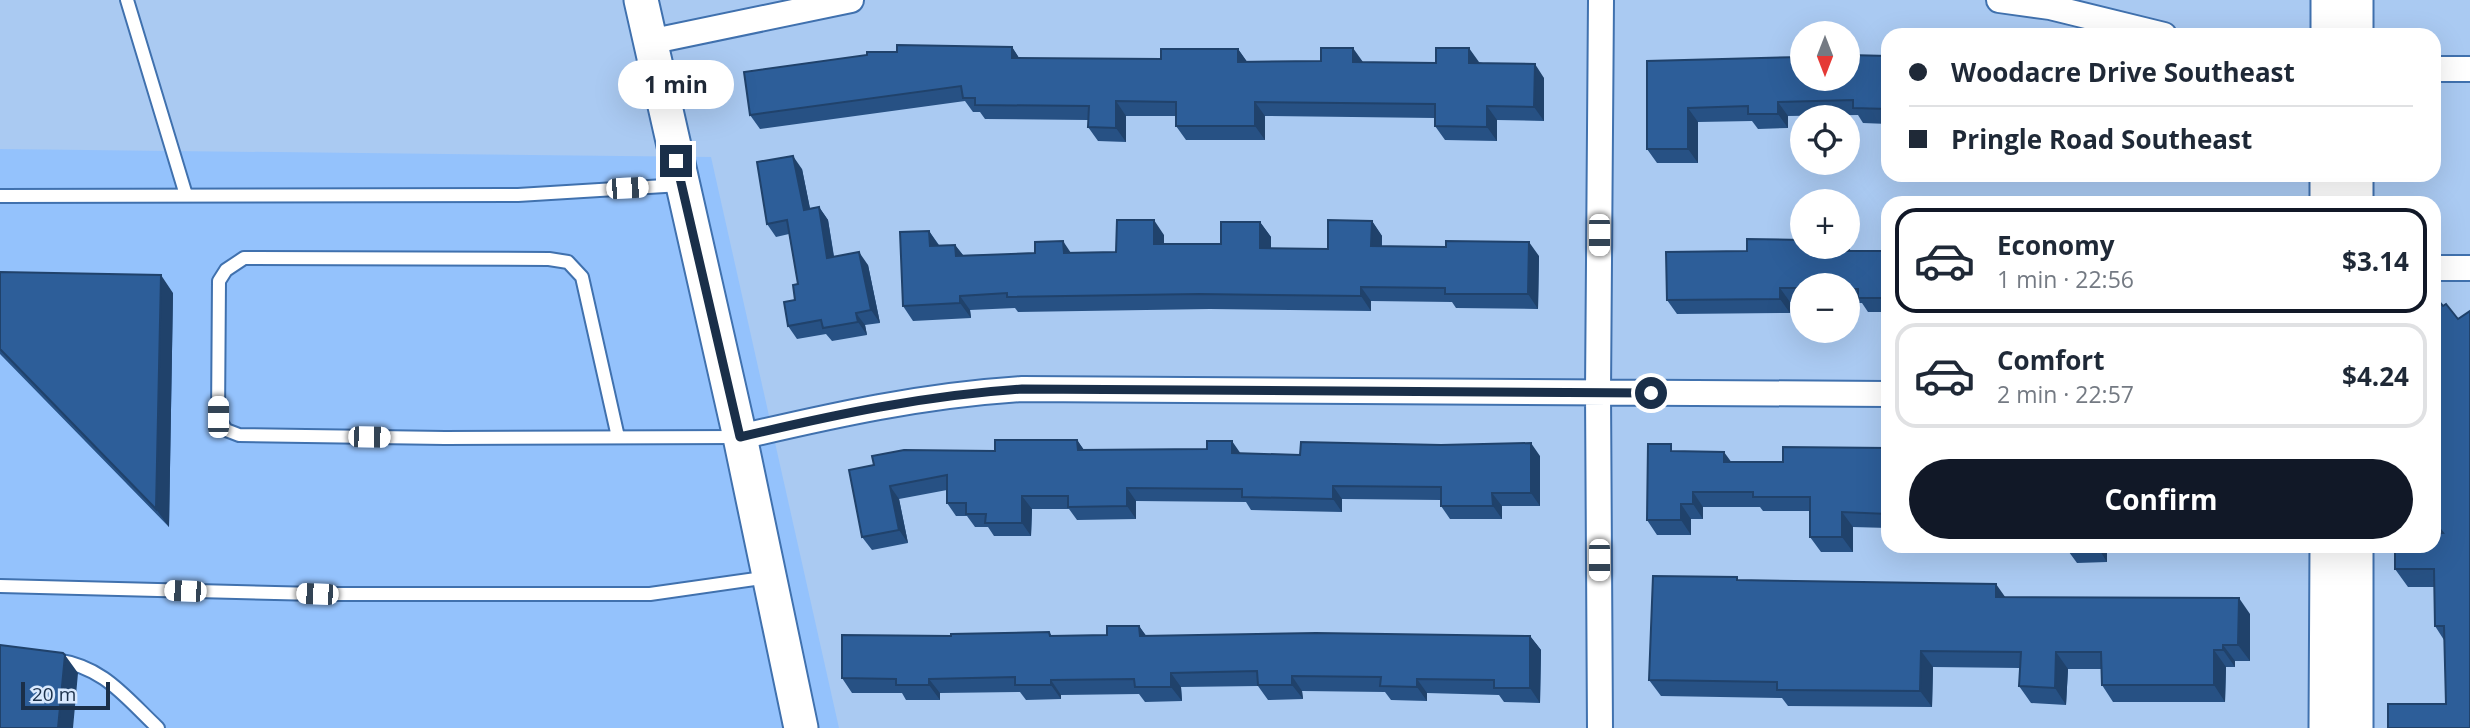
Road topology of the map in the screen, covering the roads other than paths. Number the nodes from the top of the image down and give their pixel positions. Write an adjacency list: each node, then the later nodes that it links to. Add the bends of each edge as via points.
1 (127, 0): 15 (lane)
2 (642, 0): 11 (street)
3 (850, 0): 11 (street)
4 (1601, 0): 19 (street)
5 (1999, 0): 8 (street)
6 (2328, 0): 9 (street)
7 (2356, 0): 10 (street)
8 (2136, 28)
9 (2328, 28)
10 (2356, 28)
11 (649, 42): 14 (street)
12 (2441, 69): 13 (street)
13 (2470, 69)
14 (682, 185): 15 (lane, via 518,195); 22 (street)
15 (186, 195): 16 (lane)
16 (0, 197)
17 (2441, 268): 18 (street)
18 (2470, 268)
19 (1598, 392): 20 (street); 22 (street, via 1022,389 861,409); 30 (street)
20 (1881, 394)
21 (618, 437): 21 (lane, via 291,436 239,435 226,430 218,417 219,281 244,258 568,262 582,276); 22 (lane)
22 (740, 437): 25 (street)
23 (2327, 553): 31 (street)
24 (2356, 553): 32 (street)
25 (769, 577): 26 (lane, via 650,594 317,594); 29 (street)
26 (0, 586)
27 (39, 658): 28 (lane, via 78,663 103,676)
28 (158, 728)
29 (801, 728)
30 (1600, 728)
31 (2326, 728)
32 (2356, 728)

